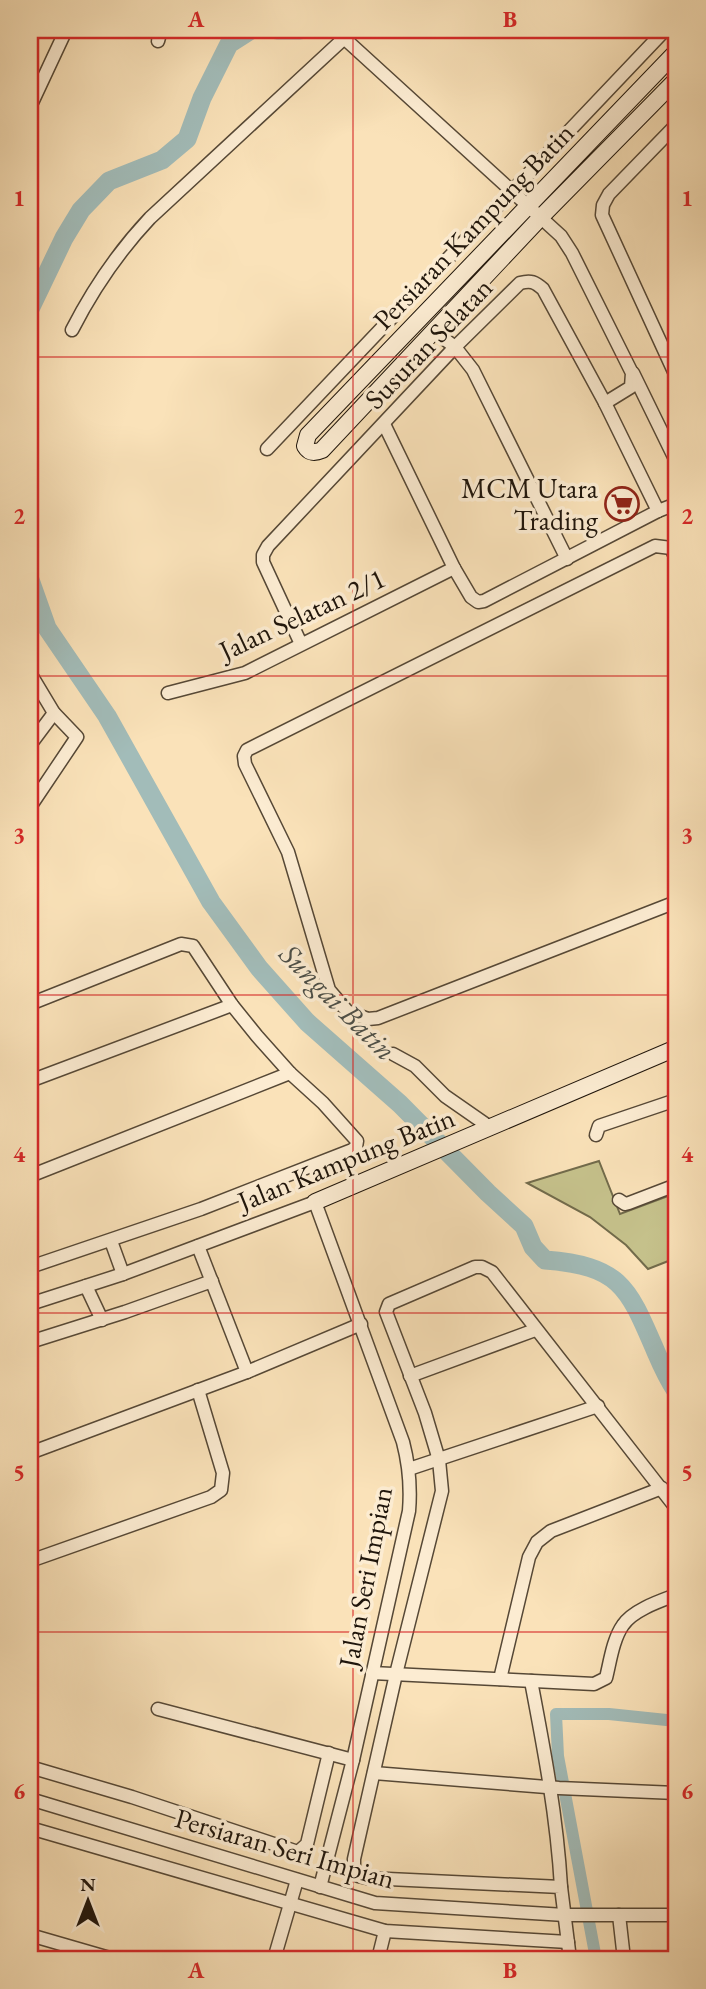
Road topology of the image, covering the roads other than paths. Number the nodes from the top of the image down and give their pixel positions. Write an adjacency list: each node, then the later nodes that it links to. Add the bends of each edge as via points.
1 (66, 30): 6 (street)
2 (665, 30): 8 (street)
3 (349, 34): 8 (street); 11 (street, via 150,218 107,270)
4 (676, 52): 9 (street, Persiaran Kampung Batin)
5 (676, 80): 10 (street, Persiaran Kampung Batin)
6 (30, 107)
7 (676, 125): 15 (street, via 609,194 602,215)
8 (512, 192): 9 (street); 18 (street)
9 (527, 205): 10 (street); 12 (street, Persiaran Kampung Batin, via 307,435 307,450 322,450)
10 (541, 218): 12 (street, Persiaran Kampung Batin); 14 (street, via 572,253)
11 (72, 330)
12 (435, 332): 13 (street)
13 (455, 347): 16 (street, Susuran Selatan, via 520,283 535,282); 17 (street, Susuran Selatan); 22 (street, via 473,370)
14 (632, 373): 16 (street, via 631,387); 19 (street)
15 (676, 376)
16 (605, 403): 21 (street, Susuran Selatan)
17 (384, 424): 24 (street); 25 (street, Susuran Selatan, via 263,555)
18 (267, 449)
19 (676, 461)
20 (676, 504): 21 (street)
21 (658, 511): 22 (street)
22 (567, 559): 24 (street, via 478,602)
23 (676, 559): 31 (street, via 671,548 655,545 247,750 244,756 288,852 329,989 346,1011 368,1019)
24 (454, 568): 25 (street, Jalan Selatan 2/1)
25 (301, 644): 27 (street, Jalan Selatan 2/1, via 245,673)
26 (30, 673): 28 (street)
27 (168, 693)
28 (54, 713): 29 (street); 30 (street, via 77,737)
29 (30, 745)
30 (30, 807)
31 (676, 902)
32 (30, 1004): 33 (street, via 181,944 194,947)
33 (232, 1005): 36 (street); 37 (street)
34 (676, 1048): 39 (street, Jalan Kampung Batin)
35 (393, 1054): 39 (street, via 415,1066 445,1097)
36 (290, 1073): 41 (street); 45 (street, via 340,1122 356,1147)
37 (30, 1081)
38 (676, 1100): 40 (street, via 599,1126)
39 (491, 1128): 44 (street, Jalan Kampung Batin)
40 (596, 1135)
41 (30, 1175)
42 (676, 1185): 43 (street, via 625,1204)
43 (620, 1199)
44 (315, 1202): 46 (street, Jalan Kampung Batin); 53 (street, Jalan Seri Impian)
45 (111, 1241): 47 (street); 48 (street)
46 (198, 1247): 48 (street, Jalan Kampung Batin); 49 (street)
47 (30, 1267)
48 (123, 1274): 50 (street, Jalan Kampung Batin)
49 (212, 1281): 52 (street); 56 (street)
50 (86, 1286): 51 (street, Jalan Kampung Batin); 52 (street)
51 (30, 1304)
52 (102, 1320): 55 (street)
53 (361, 1324): 56 (street); 62 (street, Jalan Seri Impian)
54 (535, 1329): 57 (street); 57 (street, via 492,1272 475,1267 388,1304 386,1312); 59 (street)
55 (30, 1340)
56 (247, 1372): 58 (street)
57 (410, 1376): 61 (street)
58 (198, 1390): 60 (street); 65 (street, via 223,1472 221,1490)
59 (598, 1406): 61 (street); 63 (street)
60 (30, 1453)
61 (439, 1460): 62 (street); 68 (street, via 440,1501)
62 (409, 1469): 67 (street, Jalan Seri Impian, via 409,1511)
63 (662, 1488): 64 (street); 69 (street, via 551,1531 537,1542 529,1557)
64 (676, 1508)
65 (30, 1561)
66 (676, 1595): 70 (street, via 623,1623 601,1682)
67 (372, 1672): 68 (street); 73 (street, Jalan Seri Impian)
68 (397, 1674): 69 (street); 75 (street)
69 (500, 1679): 70 (street)
70 (531, 1681): 76 (street)
71 (158, 1709): 72 (street)
72 (329, 1753): 73 (street); 74 (street, via 307,1844 298,1852)
73 (353, 1760): 81 (street, Jalan Seri Impian)
74 (30, 1768)
75 (374, 1773): 76 (street); 82 (street, via 354,1859 358,1876)
76 (555, 1788): 77 (street); 82 (street)
77 (676, 1793)
78 (30, 1800): 80 (street, Persiaran Seri Impian)
79 (30, 1828): 83 (street)
80 (297, 1880): 81 (street, Persiaran Seri Impian); 83 (street)
81 (320, 1887): 84 (street, Persiaran Seri Impian, via 388,1905)
82 (561, 1887): 84 (street)
83 (291, 1904): 87 (street); 91 (street)
84 (570, 1915): 85 (street, Persiaran Seri Impian); 89 (street)
85 (619, 1915): 86 (street, Persiaran Seri Impian); 94 (street)
86 (676, 1915)
87 (385, 1931): 89 (street); 92 (street)
88 (30, 1935): 90 (street)
89 (568, 1942): 93 (street)
90 (113, 1959)
91 (274, 1959)
92 (379, 1959)
93 (570, 1959)
94 (624, 1959)

